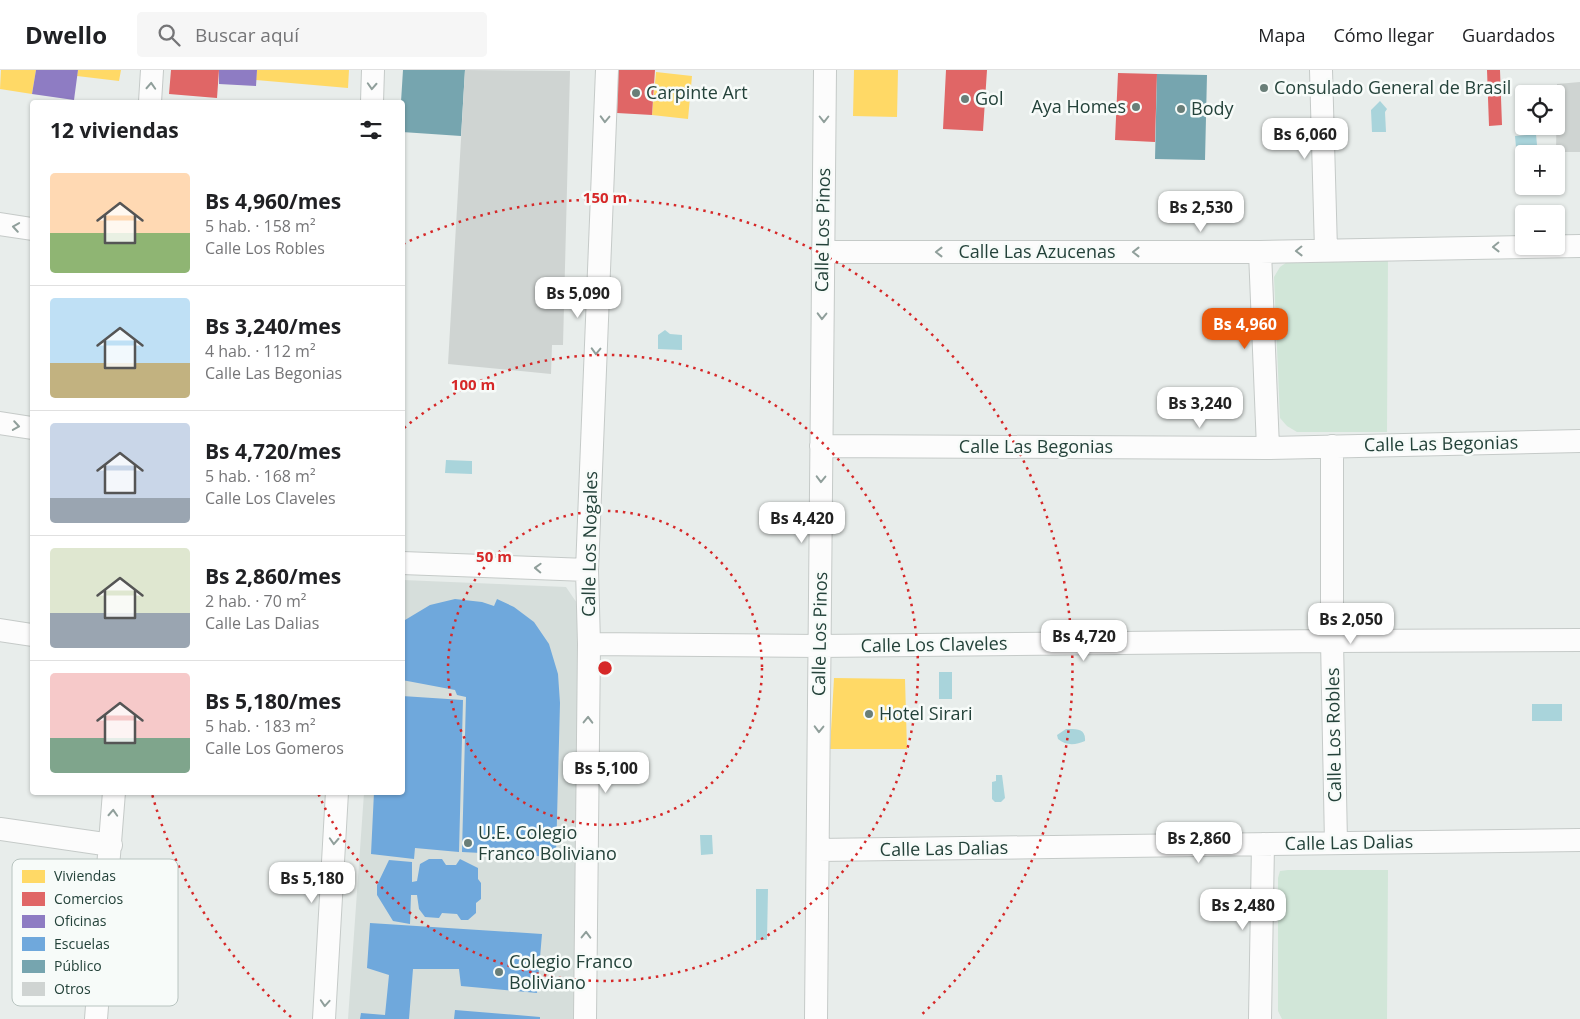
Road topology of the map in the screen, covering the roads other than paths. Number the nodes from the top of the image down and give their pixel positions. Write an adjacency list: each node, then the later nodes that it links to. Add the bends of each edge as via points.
1 (152, 70): 6 (street, one-way to 1)
2 (373, 70): 7 (street, one-way to 7)
3 (607, 70): 21 (street, Calle Los Nogales, one-way to 21)
4 (825, 70): 12 (street, Calle Los Pinos, one-way to 12)
5 (1321, 70): 11 (street)
6 (150, 100)
7 (372, 100)
8 (0, 224): 9 (street, one-way to 8)
9 (30, 229)
10 (1580, 246): 11 (street, Calle Las Azucenas, one-way to 11)
11 (1326, 250): 13 (street, Calle Las Azucenas, one-way to 13)
12 (823, 252): 13 (street, Calle Las Azucenas, one-way to 12); 17 (street, Calle Los Pinos, one-way to 17)
13 (1260, 252): 19 (street)
14 (0, 423): 15 (street, one-way to 15)
15 (30, 428)
16 (1580, 441): 18 (street, Calle Las Begonias)
17 (821, 446): 19 (street, Calle Las Begonias); 27 (street, Calle Los Pinos, one-way to 27)
18 (1332, 446): 19 (street, Calle Las Begonias); 25 (street, Calle Los Robles)
19 (1268, 448)
20 (405, 563): 21 (street, one-way to 20)
21 (587, 570): 26 (street, Calle Los Nogales)
22 (0, 630): 23 (street)
23 (30, 635)
24 (1580, 640): 25 (street, Calle Los Claveles)
25 (1332, 641): 27 (street, Calle Los Claveles); 32 (street, Calle Los Robles)
26 (589, 644): 27 (street, Calle Los Claveles); 40 (street, Calle Los Nogales, one-way to 26)
27 (819, 646): 35 (street, Calle Los Pinos, one-way to 35)
28 (114, 795): 34 (street, one-way to 28)
29 (337, 795): 39 (street, one-way to 39)
30 (0, 828): 34 (street)
31 (1580, 840): 32 (street, Calle Las Dalias)
32 (1336, 843): 33 (street, Calle Las Dalias)
33 (1263, 844): 35 (street, Calle Las Dalias); 42 (street)
34 (111, 845): 36 (street)
35 (818, 850): 41 (street, Calle Los Pinos)
36 (110, 859)
37 (97, 1006): 38 (street)
38 (96, 1019)
39 (324, 1019)
40 (585, 1019)
41 (816, 1019)
42 (1260, 1019)

